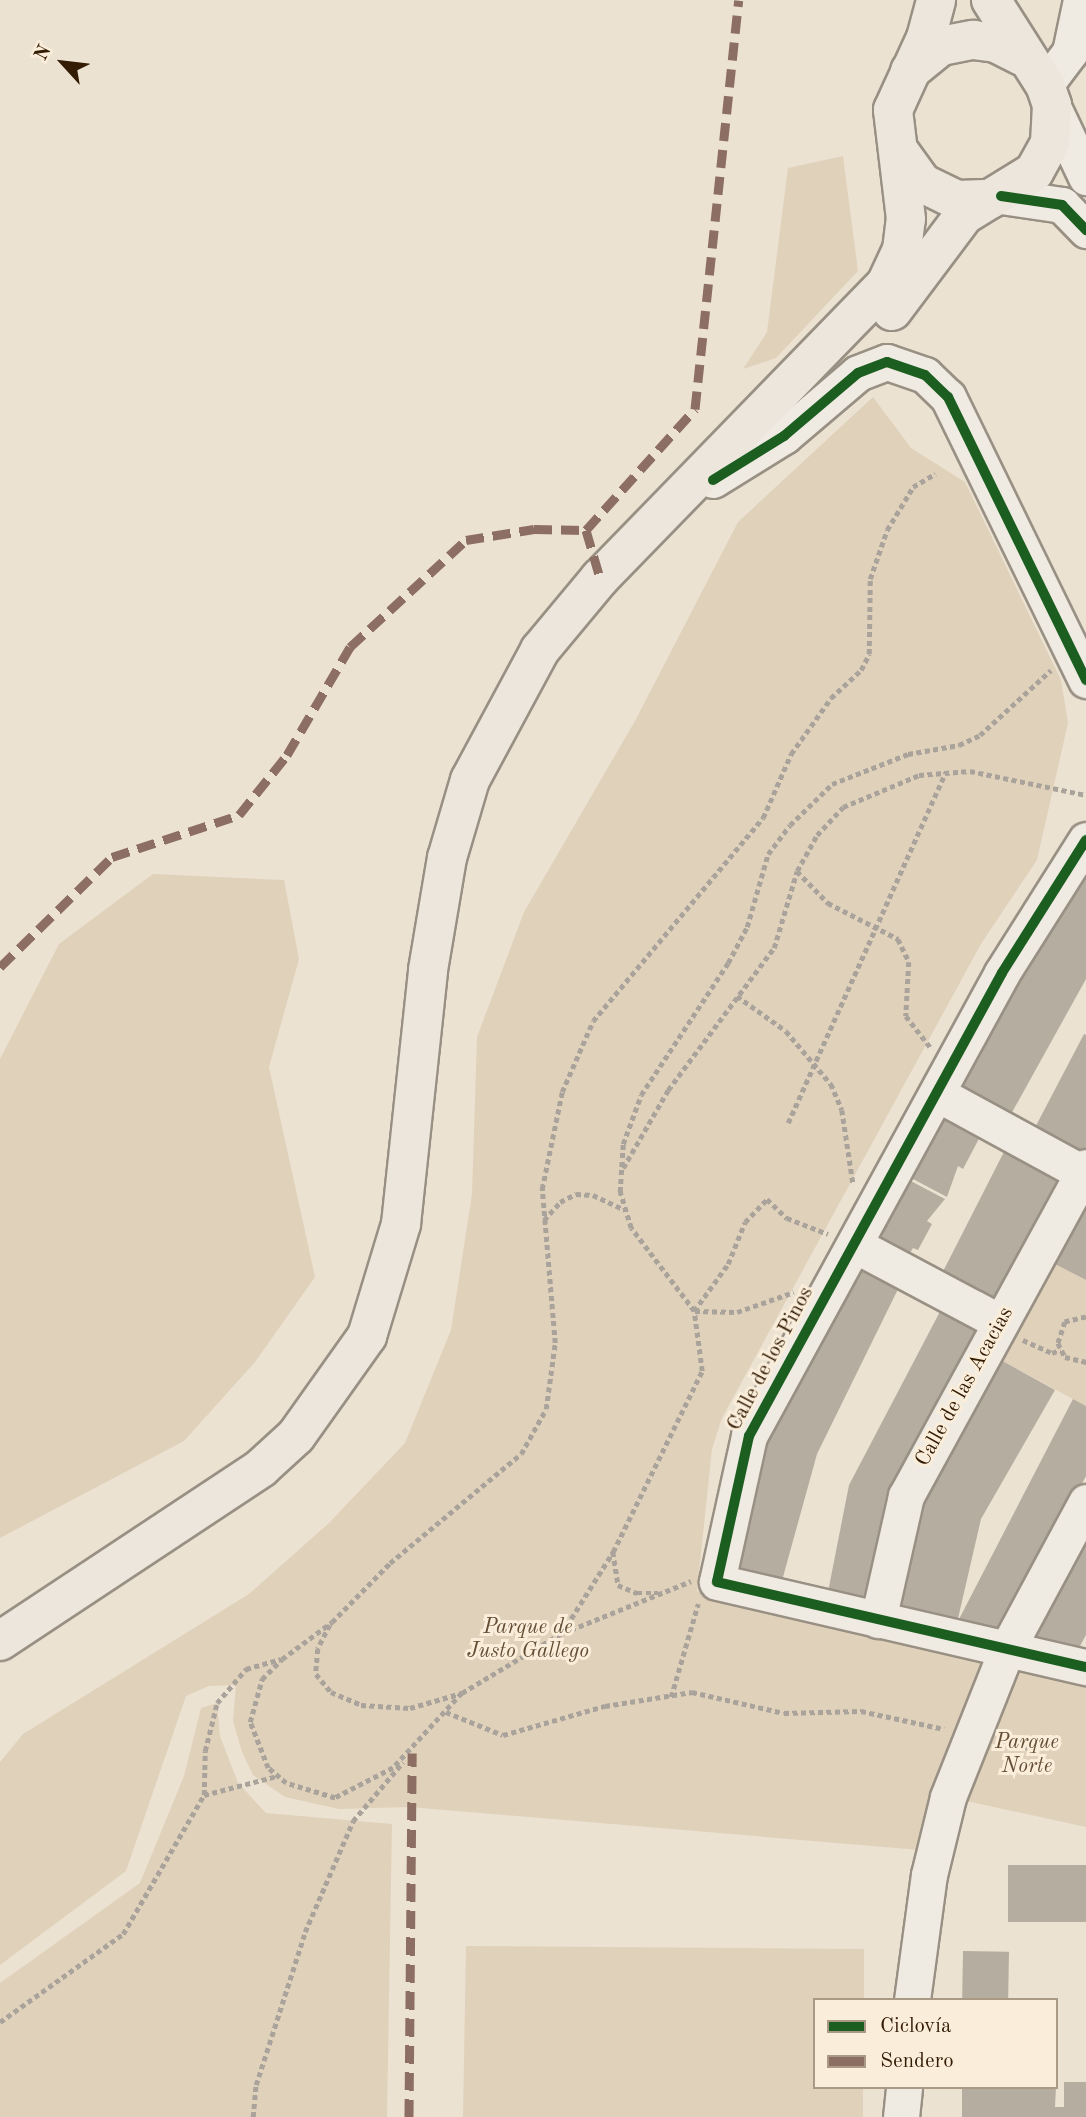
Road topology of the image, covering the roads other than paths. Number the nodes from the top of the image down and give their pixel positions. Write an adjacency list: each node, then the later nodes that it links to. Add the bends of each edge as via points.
1 (936, 0): 4 (main road, via 926,37)
2 (991, 0): 5 (main road)
3 (1081, 0): 5 (street, via 1070,52)
4 (908, 73): 5 (main road, via 941,46 973,40 996,43); 6 (main road, via 893,110)
5 (1040, 82): 7 (street); 8 (main road, via 1050,143 1034,172)
6 (899, 151): 8 (main road, via 922,183 957,200); 11 (main road, via 906,219 902,250 886,284)
7 (1086, 177)
8 (996, 197): 9 (street, via 1062,205); 10 (main road, via 964,215 877,331)
9 (1086, 230)
10 (713, 480): 11 (main road); 12 (street, via 784,436 858,373 887,362 925,374 948,397)
11 (608, 568): 20 (main road, via 540,650 470,780 447,858 428,970 401,1224 367,1336 296,1436 250,1476)
12 (1073, 672)
13 (1086, 840): 14 (street, Calle de los Pinos, via 1002,973)
14 (938, 1094): 15 (street); 16 (street, Calle de los Pinos)
15 (1084, 1170): 17 (street, Calle de las Acacias)
16 (848, 1242): 17 (street); 19 (street, Calle de los Pinos, via 750,1436 717,1582)
17 (1000, 1322): 19 (street, Calle de las Acacias, via 906,1496)
18 (1086, 1502): 21 (street)
19 (878, 1620): 21 (street, Calle de los Pinos)
20 (0, 1641)
21 (1007, 1649): 22 (street, Calle de los Pinos); 23 (street, via 948,1797 929,1875)
22 (1086, 1667)
23 (912, 1998)
24 (904, 2089): 25 (street)
25 (901, 2117)

